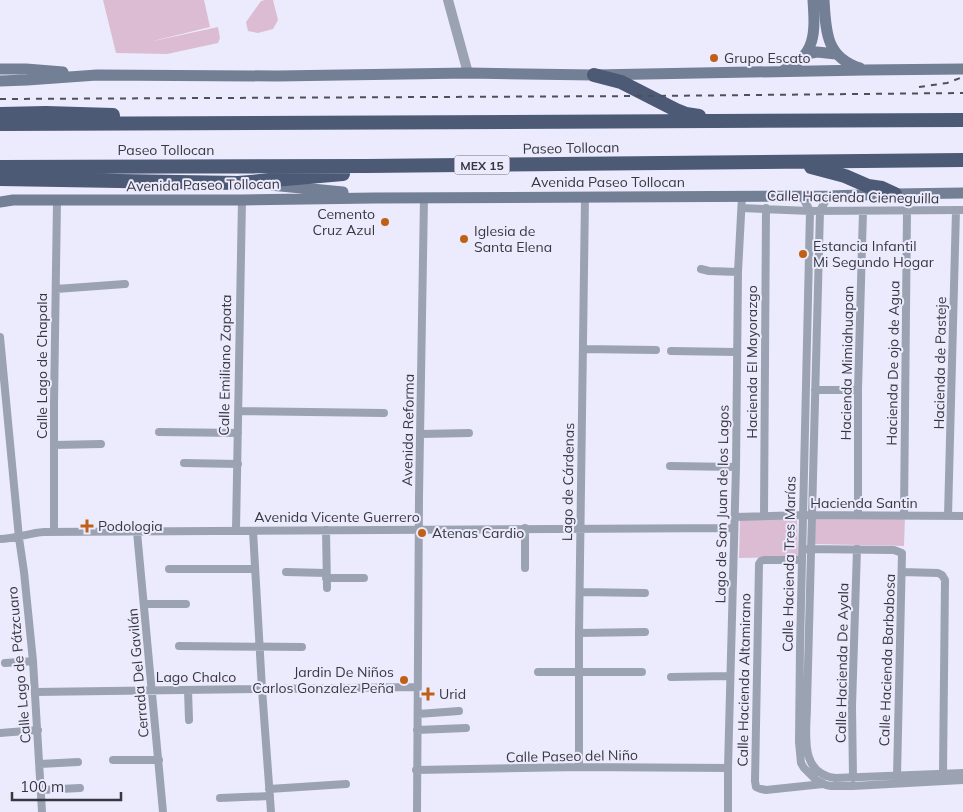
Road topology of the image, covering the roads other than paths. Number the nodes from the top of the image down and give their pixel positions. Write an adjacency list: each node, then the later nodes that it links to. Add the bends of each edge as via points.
1 (448, 0): 10 (street)
2 (813, 0): 4 (main road, via 814,37)
3 (824, 0): 5 (main road, via 828,41)
4 (806, 54): 5 (main road); 9 (main road, via 794,66)
5 (836, 54): 8 (main road)
6 (0, 69): 12 (main road)
7 (963, 69): 8 (main road)
8 (864, 70): 9 (main road)
9 (776, 72): 11 (main road)
10 (468, 73): 11 (main road); 12 (main road)
11 (594, 75): 16 (highway, via 622,82 686,114 712,117)
12 (97, 76): 13 (main road)
13 (0, 81)
14 (0, 114): 18 (highway, via 150,116)
15 (963, 120): 16 (highway, Paseo Tollocan)
16 (721, 122): 18 (highway, Paseo Tollocan)
17 (0, 124): 18 (highway, Paseo Tollocan)
18 (180, 124)
19 (963, 160): 20 (highway, Paseo Tollocan / MEX 15)
20 (786, 162): 21 (highway, Paseo Tollocan / MEX 15); 26 (highway, via 826,170)
21 (367, 166): 22 (highway, Paseo Tollocan / MEX 15); 24 (highway, via 333,175)
22 (0, 167)
23 (0, 179): 24 (highway)
24 (238, 183): 32 (main road, via 344,192)
25 (963, 193): 26 (main road, Avenida Paseo Tollocan)
26 (895, 194): 29 (main road, Avenida Paseo Tollocan)
27 (742, 196): 28 (main road, Avenida Paseo Tollocan); 31 (main road, Avenida Paseo Tollocan); 38 (street, Lago de San Juan de los Lagos)
28 (802, 196): 29 (main road, Avenida Paseo Tollocan); 42 (street, Calle Hacienda Tres Marías)
29 (828, 196): 43 (street, Calle Hacienda Tres Marías)
30 (0, 197): 34 (main road, Avenida Paseo Tollocan)
31 (585, 197): 33 (main road, Avenida Paseo Tollocan); 52 (street, Lago de Cárdenas)
32 (374, 198): 33 (main road, Avenida Paseo Tollocan); 35 (main road, Avenida Paseo Tollocan)
33 (424, 198): 63 (street, Avenida Reforma)
34 (13, 200): 36 (main road, Avenida Paseo Tollocan); 37 (main road, Avenida Paseo Tollocan)
35 (242, 200): 36 (main road, Avenida Paseo Tollocan); 58 (street, Calle Emiliano Zapata)
36 (57, 201): 48 (street, Calle Lago de Chapala)
37 (0, 202)
38 (742, 208): 39 (street, Calle Hacienda Cieneguilla); 46 (street, Lago de San Juan de los Lagos)
39 (766, 208): 42 (street, Calle Hacienda Cieneguilla); 76 (street, Hacienda El Mayorazgo)
40 (907, 210): 41 (street, Calle Hacienda Cieneguilla); 44 (street, Calle Hacienda Cieneguilla); 75 (street, Hacienda De ojo de Agua)
41 (959, 210): 77 (street, Hacienda de Pasteje)
42 (810, 211): 43 (street, Calle Hacienda Cieneguilla); 49 (street, Calle Hacienda Tres Marías)
43 (820, 211): 44 (street, Calle Hacienda Cieneguilla); 50 (street, Calle Hacienda Tres Marías)
44 (863, 211): 57 (street, Hacienda Mimiahuapan)
45 (701, 268): 46 (street)
46 (738, 272): 55 (street, Lago de San Juan de los Lagos)
47 (125, 284): 48 (street)
48 (56, 290): 66 (street, Calle Lago de Chapala)
49 (808, 323): 50 (street); 64 (street, Calle Hacienda Tres Marías)
50 (817, 323): 56 (street, Calle Hacienda Tres Marías)
51 (0, 337): 89 (street, Calle Lago de Pátzcuaro)
52 (583, 349): 53 (street); 81 (street, Lago de Cárdenas)
53 (656, 350)
54 (671, 352): 55 (street)
55 (736, 352): 71 (street, Lago de San Juan de los Lagos)
56 (815, 390): 57 (street); 65 (street, Calle Hacienda Tres Marías)
57 (858, 390): 74 (street, Hacienda Mimiahuapan)
58 (239, 411): 59 (street); 61 (street, Calle Emiliano Zapata)
59 (384, 413)
60 (159, 432): 61 (street)
61 (238, 433): 69 (street, Calle Emiliano Zapata)
62 (469, 433): 63 (street)
63 (421, 434): 83 (street, Avenida Reforma)
64 (805, 436): 65 (street); 72 (street, Calle Hacienda Tres Marías)
65 (814, 436): 73 (street, Calle Hacienda Tres Marías)
66 (54, 444): 67 (street); 87 (street, Calle Lago de Chapala)
67 (101, 444)
68 (184, 463): 69 (street)
69 (238, 464): 84 (street, Calle Emiliano Zapata)
70 (670, 466): 71 (street)
71 (736, 467): 79 (street, Lago de San Juan de los Lagos)
72 (803, 515): 73 (street, Hacienda Santin); 76 (street, Hacienda Santin); 91 (street, Calle Hacienda Tres Marías)
73 (812, 515): 74 (street, Hacienda Santin); 92 (street, Calle Hacienda Tres Marías)
74 (858, 515): 75 (street, Hacienda Santin)
75 (904, 515): 77 (street, Hacienda Santin)
76 (764, 516): 79 (street, Hacienda Santin)
77 (948, 516): 78 (street, Hacienda Santin)
78 (963, 516)
79 (735, 517): 82 (street, Lago de San Juan de los Lagos)
80 (525, 528): 81 (street, Avenida Vicente Guerrero); 83 (street, Avenida Vicente Guerrero); 95 (street)
81 (580, 528): 82 (street, Avenida Vicente Guerrero); 103 (street, Lago de Cárdenas)
82 (734, 528): 117 (street, Lago de San Juan de los Lagos)
83 (419, 529): 86 (street, Avenida Vicente Guerrero); 119 (street, Avenida Reforma)
84 (236, 530): 85 (street, Avenida Vicente Guerrero); 88 (street, Avenida Vicente Guerrero)
85 (253, 530): 86 (street, Avenida Vicente Guerrero); 97 (street)
86 (326, 530): 100 (street)
87 (54, 532): 88 (street, Avenida Vicente Guerrero); 89 (street, Avenida Vicente Guerrero, via 35,532)
88 (137, 532): 105 (street, Cerrada Del Gavilán)
89 (18, 538): 90 (street, Avenida Vicente Guerrero); 112 (street, Calle Lago de Pátzcuaro)
90 (0, 539)
91 (802, 549): 92 (street); 94 (street, Calle Hacienda Tres Marías)
92 (811, 549): 93 (street); 141 (street, Calle Hacienda Tres Marías, via 808,754 814,769 824,775)
93 (857, 549): 99 (street, Calle Hacienda Barbabosa, via 902,553); 141 (street, Calle Hacienda De Ayala)
94 (802, 560): 145 (street, Calle Hacienda Tres Marías, via 799,751 804,768); 145 (street, Calle Hacienda Altamirano, via 764,560 759,566 755,781 756,787 766,790)
95 (525, 568)
96 (169, 569): 97 (street)
97 (255, 569): 110 (street)
98 (286, 572): 100 (street)
99 (902, 572): 139 (street, via 938,573 946,584); 140 (street, Calle Hacienda Barbabosa)
100 (326, 575): 101 (street); 102 (street)
101 (364, 578)
102 (327, 588)
103 (580, 592): 104 (street); 108 (street, Lago de Cárdenas)
104 (645, 593)
105 (144, 604): 106 (street); 121 (street, Cerrada Del Gavilán)
106 (186, 604)
107 (645, 632): 108 (street)
108 (579, 633): 114 (street, Lago de Cárdenas)
109 (180, 646): 110 (street)
110 (259, 646): 111 (street); 120 (street)
111 (302, 647)
112 (33, 661): 113 (street); 123 (street, Calle Lago de Pátzcuaro)
113 (5, 663)
114 (579, 671): 115 (street); 116 (street); 135 (street, Lago de Cárdenas)
115 (538, 672)
116 (642, 672)
117 (730, 676): 118 (street); 136 (street, Lago de San Juan de los Lagos)
118 (671, 677)
119 (418, 687): 120 (street, Lago Chalco); 125 (street, Avenida Reforma)
120 (262, 689): 122 (street, Lago Chalco); 148 (street)
121 (151, 690): 122 (street, Lago Chalco); 123 (street, Lago Chalco); 132 (street, Cerrada Del Gavilán)
122 (188, 690): 126 (street)
123 (35, 692): 128 (street, Calle Lago de Pátzcuaro)
124 (459, 711): 125 (street)
125 (418, 714): 129 (street, Avenida Reforma)
126 (189, 720)
127 (466, 728): 129 (street)
128 (38, 730): 130 (street); 134 (street, Calle Lago de Pátzcuaro)
129 (417, 730): 137 (street, Avenida Reforma)
130 (0, 733)
131 (113, 760): 132 (street)
132 (159, 760): 151 (street, Cerrada Del Gavilán)
133 (78, 762): 134 (street)
134 (40, 764): 147 (street, Calle Lago de Pátzcuaro)
135 (579, 767): 136 (street, Calle Paseo del Niño); 137 (street, Calle Paseo del Niño)
136 (728, 768): 154 (street, Lago de San Juan de los Lagos)
137 (416, 770): 153 (street, Avenida Reforma)
138 (963, 773): 139 (street, Calle Hacienda Tres Marías)
139 (944, 774): 140 (street, Calle Hacienda Tres Marías)
140 (897, 776): 143 (street, Calle Hacienda Tres Marías)
141 (853, 778): 143 (street, Calle Hacienda Tres Marías)
142 (963, 780): 143 (street, Calle Hacienda Tres Marías)
143 (873, 781): 145 (street, Calle Hacienda Tres Marías, via 842,787)
144 (346, 784): 148 (street)
145 (824, 784)
146 (80, 788): 147 (street)
147 (41, 790): 150 (street, Calle Lago de Pátzcuaro)
148 (270, 793): 149 (street); 152 (street)
149 (220, 798)
150 (42, 812)
151 (163, 812)
152 (271, 812)
153 (417, 812)
154 (728, 812)

